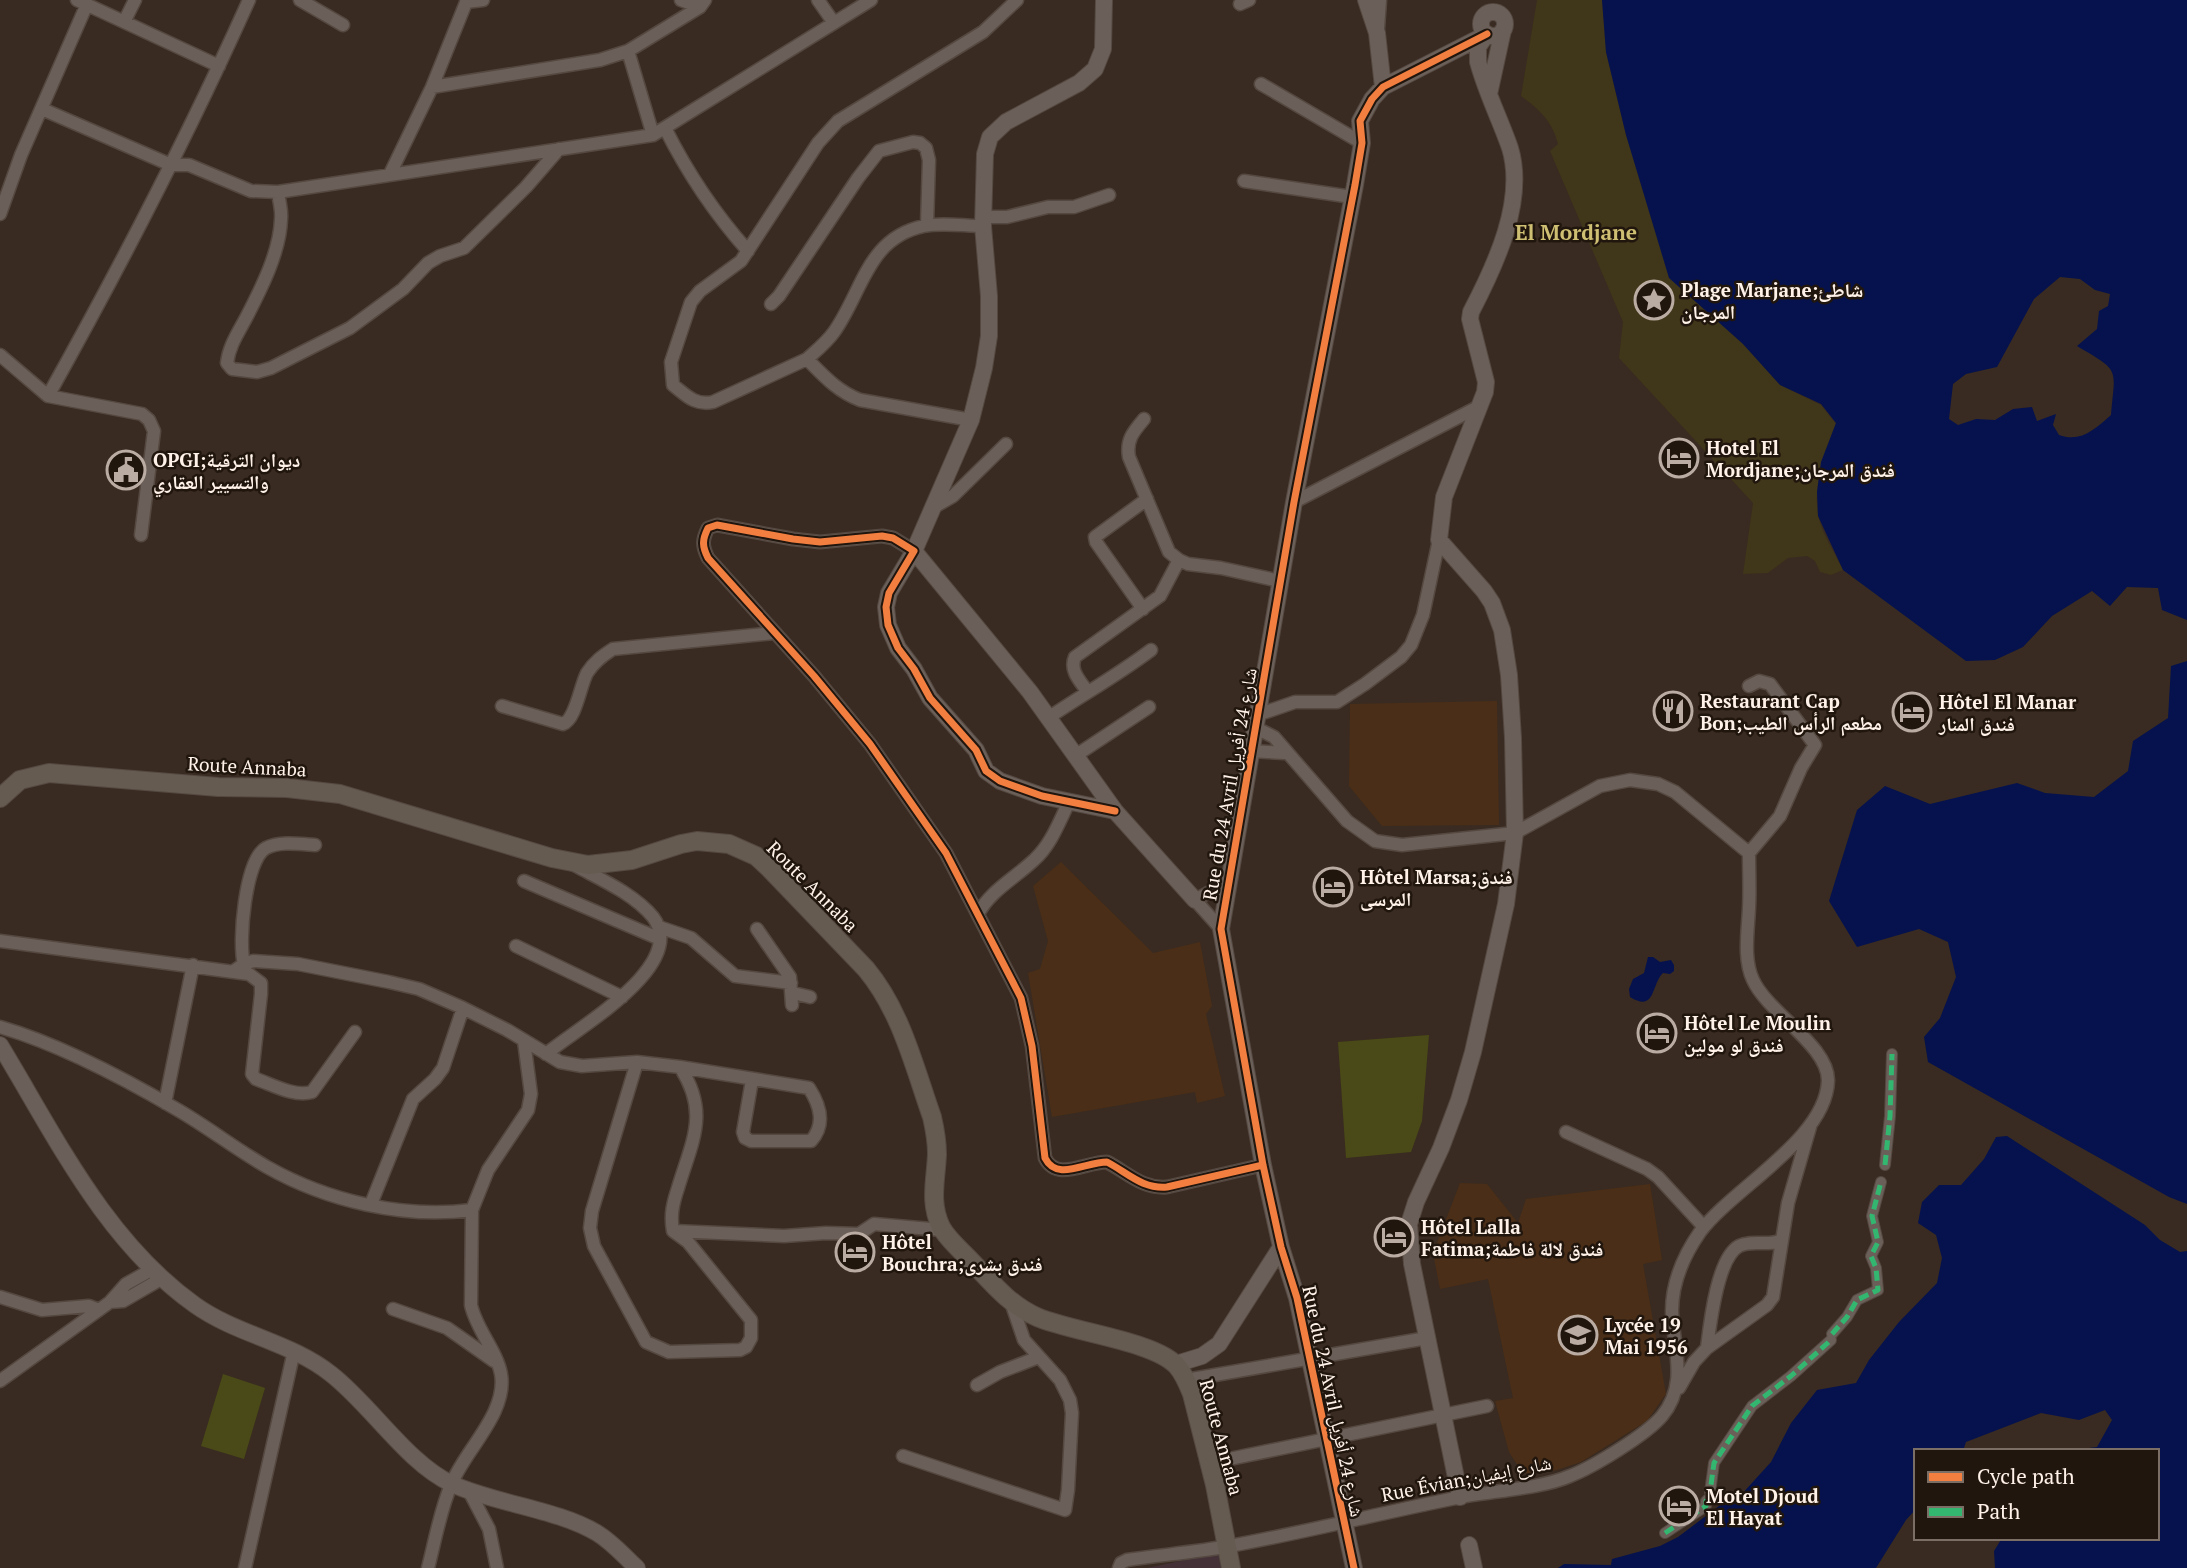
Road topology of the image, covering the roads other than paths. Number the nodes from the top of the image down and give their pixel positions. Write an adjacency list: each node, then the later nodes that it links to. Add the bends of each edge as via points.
1 (135, 0): 17 (street)
2 (249, 0): 23 (street)
3 (300, 0): 19 (street)
4 (483, 0): 13 (street)
5 (681, 0): 15 (street)
6 (818, 0): 18 (street)
7 (871, 0): 18 (street)
8 (1017, 0): 42 (street, via 983,32 838,121 799,170)
9 (1104, 0): 40 (street, via 1103,49 1095,69 1079,83 1006,122 990,137 985,154)
10 (1366, 0): 21 (street)
11 (1380, 0): 21 (street)
12 (1507, 0): 20 (street)
13 (466, 1): 25 (street)
14 (82, 2): 17 (street); 28 (street)
15 (703, 3): 22 (street)
16 (1486, 16): 20 (street, Rue du 24 Avril شارع 24 أفريل, via 1497,35); 26 (street, Rue du 24 Avril شارع 24 أفريل, via 1454,50); 27 (street, via 1477,54)
17 (125, 20): 23 (street)
18 (834, 23): 29 (street)
19 (343, 25)
20 (1504, 25): 27 (street)
21 (1377, 33): 26 (street)
22 (628, 51): 25 (street, via 600,60); 30 (street)
23 (219, 66): 33 (street)
24 (1261, 85): 31 (street)
25 (432, 87): 34 (street)
26 (1383, 87): 31 (street, Rue du 24 Avril شارع 24 أفريل, via 1360,121)
27 (1489, 96): 47 (street, via 1510,150 1515,180 1500,248 1471,312 1486,382)
28 (42, 109): 33 (street); 39 (street)
29 (665, 128): 30 (street); 42 (street, via 700,191)
30 (653, 135): 32 (street)
31 (1362, 143): 38 (street, Rue du 24 Avril شارع 24 أفريل)
32 (559, 149): 34 (street); 36 (street, via 474,240 428,263 403,289 350,328 271,368 257,372 232,369 227,363 228,350 257,293 279,233)
33 (171, 165): 36 (street, via 189,165 251,191); 46 (street)
34 (390, 174): 36 (street)
35 (1244, 181): 38 (street)
36 (278, 192)
37 (1109, 195): 40 (street, via 1074,207 1048,207)
38 (1352, 197): 52 (street, Rue du 24 Avril شارع 24 أفريل)
39 (0, 214)
40 (983, 222): 41 (street); 49 (street, via 989,336)
41 (927, 225): 43 (street, via 926,148 913,142 879,151); 45 (street, via 891,238 878,251 832,335)
42 (748, 251): 45 (street, via 691,302 671,362 673,385 694,402 704,404)
43 (771, 303)
44 (0, 355): 46 (street)
45 (807, 359): 49 (street, via 832,386 860,400)
46 (48, 396): 54 (street, via 142,414 152,425)
47 (1478, 407): 52 (street); 55 (street, via 1444,497)
48 (1144, 419): 51 (street, via 1127,445)
49 (971, 420): 53 (street)
50 (1006, 444): 53 (street, via 953,496)
51 (1147, 499): 57 (street, via 1169,552); 59 (street, via 1096,537)
52 (1294, 502): 58 (street, Rue du 24 Avril شارع 24 أفريل)
53 (934, 507): 56 (street)
54 (141, 535)
55 (1439, 540): 67 (street, via 1423,615 1401,657 1337,702 1295,702); 74 (street, via 1484,591 1502,629 1509,675)
56 (914, 551): 60 (street, via 882,536 820,542 717,525 708,528 703,547 708,558); 66 (street); 72 (street, via 887,600 888,625 898,648 930,698 976,750 986,771 1023,790)
57 (1179, 560): 58 (street); 59 (street, via 1164,593)
58 (1280, 582): 67 (street, Rue du 24 Avril شارع 24 أفريل)
59 (1143, 609): 63 (street, via 1075,657 1074,670)
60 (774, 633): 64 (street, via 613,649 586,674 572,717 563,724); 81 (street, via 870,744 934,834)
61 (1151, 650): 63 (street)
62 (1749, 686): 76 (street, via 1759,681 1770,684 1815,745 1780,816)
63 (1087, 691): 66 (street)
64 (502, 706)
65 (1149, 708): 70 (street)
66 (1048, 718): 70 (street)
67 (1256, 721): 68 (street, Rue du 24 Avril شارع 24 أفريل); 69 (street)
68 (1251, 751): 69 (street); 79 (street, Rue du 24 Avril شارع 24 أفريل)
69 (1285, 752): 74 (street, via 1347,821 1375,841 1402,845)
70 (1075, 756): 73 (street)
71 (0, 798): 77 (main road, Route Annaba, via 20,780 49,773 340,794)
72 (1069, 802): 73 (street); 81 (street, via 1036,859 1001,886)
73 (1115, 811): 80 (street)
74 (1515, 833): 76 (street, via 1600,786 1644,781 1675,792); 120 (street, via 1506,904 1473,1052 1409,1224 1408,1242)
75 (315, 845): 88 (street, via 275,846 259,855 251,877)
76 (1749, 853): 103 (street, Rue Évian;شارع إيفيان, via 1751,977 1826,1071 1828,1085)
77 (569, 862): 84 (street, via 632,898); 111 (main road, Route Annaba, via 612,863 681,844 713,841 741,848 770,869 866,969 892,1005 936,1135 934,1208)
78 (524, 881): 84 (street)
79 (1228, 883): 80 (street); 83 (street, Rue du 24 Avril شارع 24 أفريل)
80 (1195, 900): 83 (street)
81 (978, 914): 105 (street, via 1021,998 1049,1166 1065,1170 1107,1162 1153,1188)
82 (757, 929): 89 (street, via 786,970)
83 (1221, 929): 105 (street, Rue du 24 Avril شارع 24 أفريل)
84 (659, 933): 89 (street, via 691,938 735,976); 90 (street, via 656,958)
85 (0, 941): 87 (street)
86 (516, 946): 90 (street)
87 (193, 965): 88 (street); 102 (street)
88 (239, 967): 92 (street, via 253,961 298,964 419,989); 94 (street, via 261,984 251,1068 256,1079 296,1093 312,1091)
89 (792, 994): 91 (street)
90 (622, 997): 97 (street)
91 (810, 997)
92 (463, 1008): 95 (street); 108 (street, via 443,1068 414,1099)
93 (0, 1027): 102 (street, via 37,1039)
94 (355, 1032)
95 (524, 1041): 97 (street); 109 (street, via 531,1094 528,1110 488,1170)
96 (0, 1045): 115 (street, via 77,1172 120,1234)
97 (546, 1054): 99 (street, via 570,1065)
98 (1892, 1054): 106 (street)
99 (637, 1062): 100 (street); 112 (street, via 592,1211 594,1247 639,1333 654,1348 669,1352 746,1348 751,1320 688,1242)
100 (680, 1067): 101 (street); 112 (street, via 691,1084 697,1113 672,1206)
101 (752, 1080): 101 (street, via 810,1088 821,1117 814,1138 745,1138)
102 (165, 1103): 108 (street, via 268,1168 324,1194)
103 (1811, 1126): 110 (street, Rue Évian;شارع إيفيان); 113 (street, Rue Évian;شارع إيفيان)
104 (1566, 1132): 110 (street, via 1647,1169)
105 (1263, 1165): 114 (street, Rue du 24 Avril شارع 24 أفريل)
106 (1885, 1165)
107 (1881, 1182): 140 (street, via 1872,1216 1878,1242 1871,1256 1878,1290 1857,1300 1831,1337 1752,1406 1714,1463 1713,1495 1706,1506)
108 (371, 1204): 109 (street, via 421,1213)
109 (472, 1210): 125 (street, via 471,1305)
110 (1704, 1227): 130 (street, Rue Évian;شارع إيفيان, via 1685,1255 1674,1293 1679,1367)
111 (942, 1230): 112 (street, via 874,1224 859,1234); 117 (main road, Route Annaba)
112 (673, 1231)
113 (1782, 1240): 121 (street, Rue Évian;شارع إيفيان, via 1773,1297); 121 (street, Rue Évian;شارع إيفيان, via 1745,1244 1729,1255)
114 (1281, 1247): 124 (street, Rue du 24 Avril شارع 24 أفريل); 126 (street, via 1219,1344 1202,1356)
115 (156, 1275): 119 (street, via 126,1284); 122 (street, via 219,1320)
116 (0, 1297): 119 (street, via 42,1310 89,1306)
117 (1011, 1301): 123 (street, via 1024,1340); 126 (main road, Route Annaba, via 1035,1316 1141,1347)
118 (393, 1309): 125 (street, via 447,1328)
119 (99, 1310): 128 (street)
120 (1427, 1338): 124 (street); 132 (street)
121 (1707, 1348): 130 (street, Rue Évian;شارع إيفيان)
122 (294, 1351): 136 (street, via 333,1375 421,1462); 143 (street)
123 (1039, 1357): 129 (street); 134 (street, via 1060,1380 1073,1413 1065,1510)
124 (1309, 1357): 127 (street); 133 (street, Rue du 24 Avril شارع 24 أفريل)
125 (497, 1364): 136 (street, via 501,1391 494,1412)
126 (1176, 1364): 127 (main road, Route Annaba)
127 (1186, 1380): 135 (main road, Route Annaba)
128 (0, 1381)
129 (977, 1385)
130 (1672, 1398): 138 (street, Rue Évian;شارع إيفيان, via 1649,1427 1569,1477)
131 (1487, 1406): 132 (street)
132 (1443, 1415): 133 (street); 138 (street)
133 (1326, 1440): 135 (street); 139 (street, Rue du 24 Avril شارع 24 أفريل)
134 (903, 1457)
135 (1210, 1463): 142 (main road, Route Annaba)
136 (451, 1484): 137 (street); 144 (street)
137 (468, 1489): 145 (street, via 489,1529); 146 (street, via 587,1528 607,1539)
138 (1460, 1497): 139 (street, Rue Évian;شارع إيفيان)
139 (1344, 1523): 142 (street, Rue Évian;شارع إيفيان); 149 (street, Rue du 24 Avril شارع 24 أفريل)
140 (1665, 1533)
141 (1469, 1545): 150 (street)
142 (1227, 1546): 147 (street, Rue Évian;شارع إيفيان, via 1127,1560); 148 (main road, Route Annaba)
143 (245, 1568)
144 (428, 1568)
145 (497, 1568)
146 (637, 1568)
147 (1119, 1568)
148 (1231, 1568)
149 (1354, 1568)
150 (1474, 1568)

